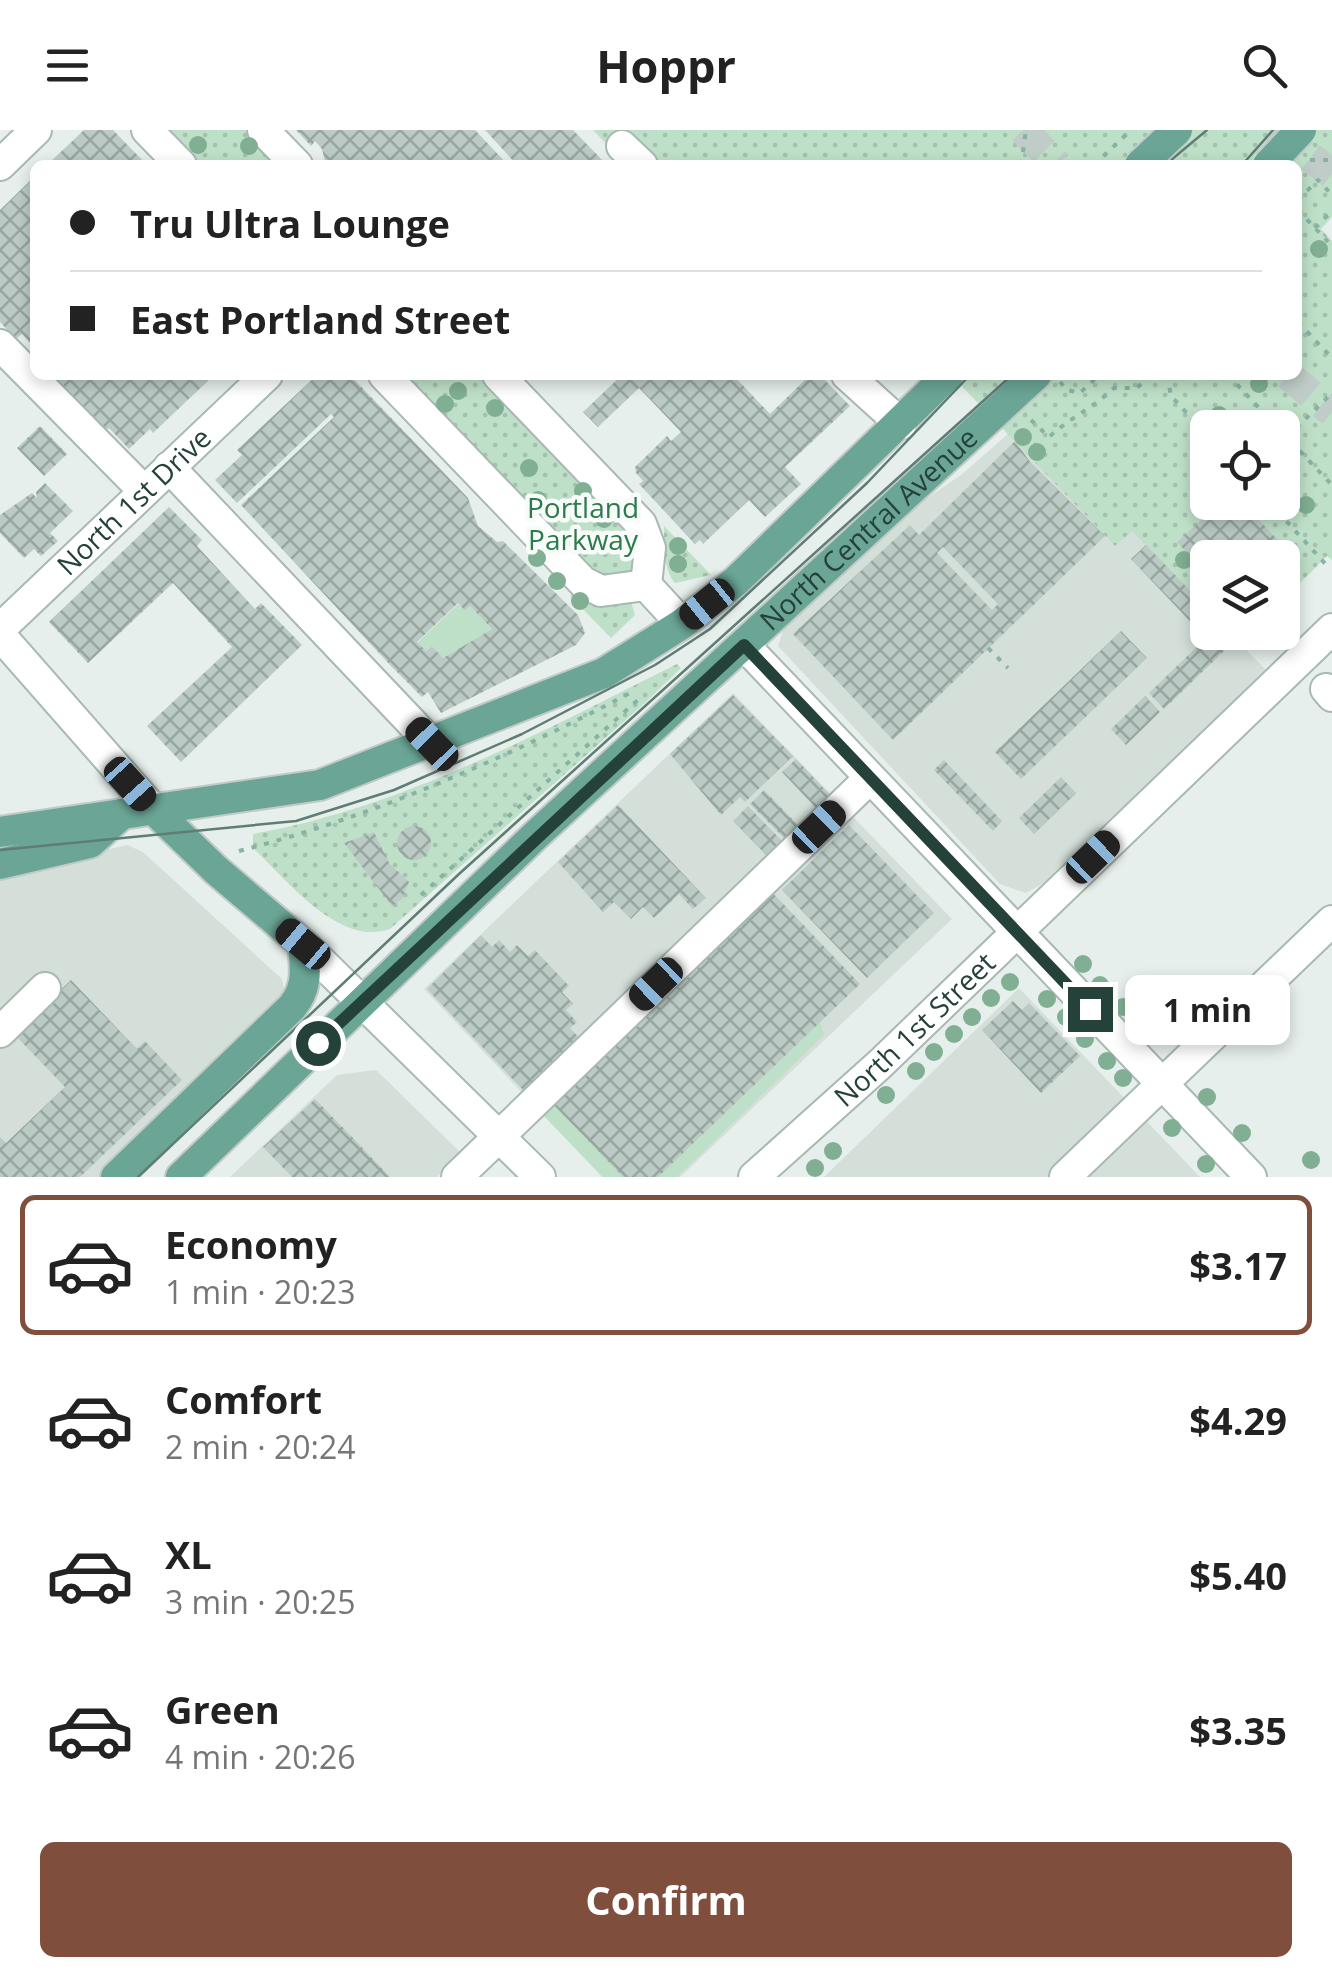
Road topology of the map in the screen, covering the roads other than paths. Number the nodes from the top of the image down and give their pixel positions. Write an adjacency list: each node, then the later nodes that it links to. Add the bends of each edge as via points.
1 (36, 130): 10 (street)
2 (147, 130): 6 (street)
3 (263, 130): 7 (street)
4 (1177, 130): 8 (main road, bridge)
5 (1301, 130): 9 (main road, bridge)
6 (176, 160)
7 (292, 160)
8 (1145, 160)
9 (1273, 160)
10 (0, 165)
11 (0, 345): 12 (street)
12 (30, 375)
13 (35, 380): 22 (street)
14 (262, 380): 21 (street, North 1st Drive)
15 (389, 380): 23 (street, via 583,582 601,591)
16 (503, 380): 23 (street, via 641,524 650,548)
17 (853, 380): 20 (street)
18 (943, 380): 20 (main road, North Central Avenue)
19 (1031, 380): 27 (main road, North Central Avenue)
20 (901, 424): 24 (main road, North Central Avenue)
21 (169, 467): 22 (street, North 1st Drive); 28 (street)
22 (144, 491): 26 (street, North 1st Drive)
23 (646, 585): 24 (street)
24 (682, 624): 28 (main road, North Central Avenue, via 604,673)
25 (1332, 629): 34 (street, North 1st Street)
26 (0, 632): 30 (street)
27 (744, 645): 29 (street); 37 (main road, North Central Avenue)
28 (432, 744): 30 (main road, North Central Avenue, via 320,784)
29 (870, 778): 34 (street); 40 (street)
30 (137, 811): 31 (main road, North Central Avenue); 32 (main road, via 90,843); 35 (main road)
31 (0, 832)
32 (0, 864)
33 (1332, 920): 39 (street)
34 (1016, 931): 39 (street); 45 (street, North 1st Street)
35 (303, 944): 37 (street); 41 (main road, via 306,972 292,1007)
36 (45, 988): 38 (street)
37 (361, 1001): 40 (street); 42 (main road, North Central Avenue)
38 (0, 1032)
39 (1162, 1084): 46 (street); 47 (street)
40 (498, 1138): 43 (street); 44 (street)
41 (116, 1177)
42 (181, 1177)
43 (457, 1177)
44 (540, 1177)
45 (754, 1177)
46 (1065, 1177)
47 (1251, 1177)

